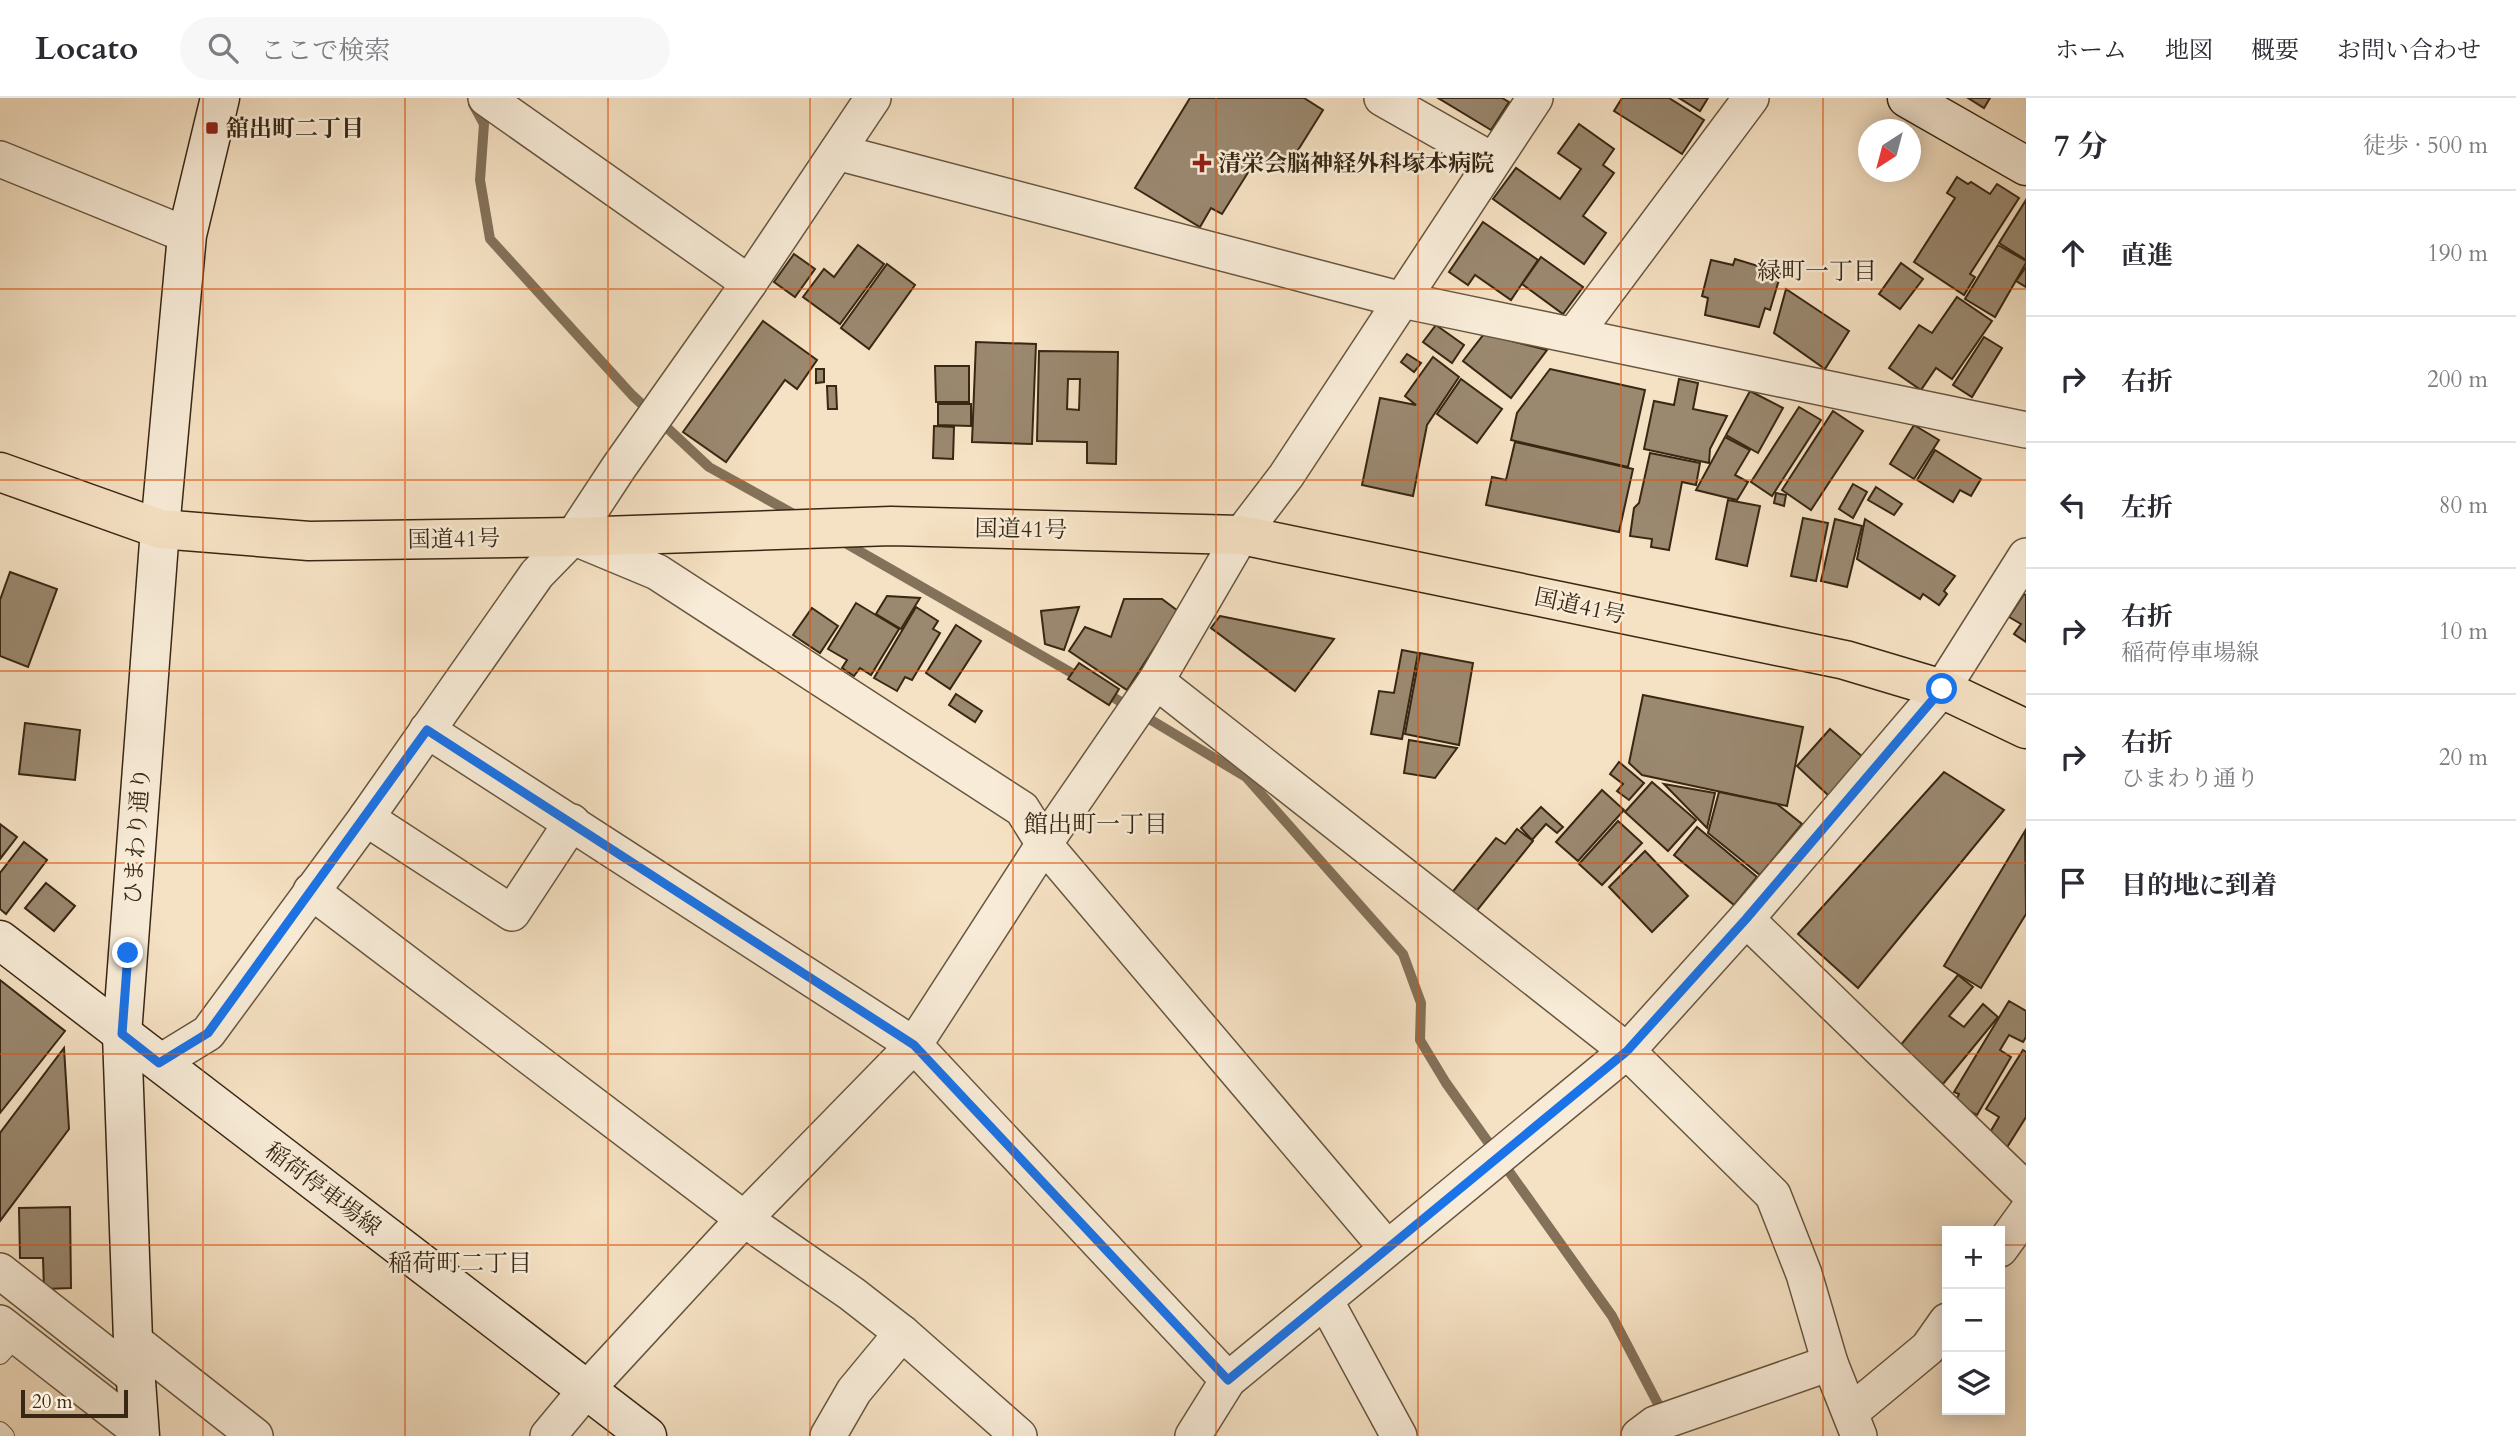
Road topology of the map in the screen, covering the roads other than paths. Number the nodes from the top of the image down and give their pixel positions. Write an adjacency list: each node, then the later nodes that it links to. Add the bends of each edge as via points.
1 (220, 98): 12 (street, ひまわり通り)
2 (486, 98): 13 (street)
3 (873, 98): 8 (street)
4 (1382, 98): 10 (street)
5 (1535, 98): 10 (street)
6 (1751, 98): 15 (street)
7 (1908, 98): 11 (street)
8 (837, 152): 13 (street); 14 (street)
9 (0, 159): 12 (street)
10 (1493, 161): 14 (street)
11 (2026, 166)
12 (187, 235): 18 (street, ひまわり通り)
13 (749, 283): 20 (street)
14 (1402, 300): 15 (street); 19 (street, via 1286,476)
15 (1574, 335): 16 (street)
16 (2026, 430)
17 (0, 472): 18 (highway, 国道41号)
18 (160, 529): 20 (highway, 国道41号, via 309,541); 32 (street, ひまわり通り)
19 (1241, 535): 20 (highway, 国道41号, via 891,526); 22 (street); 23 (highway, 国道41号, via 1845,660)
20 (573, 537): 25 (street, via 537,574); 28 (street, via 657,572 1022,809)
21 (2026, 556): 23 (street)
22 (1156, 681): 28 (street); 34 (street)
23 (1942, 689): 24 (highway, 国道41号); 30 (street)
24 (2026, 729)
25 (427, 730): 26 (street); 27 (street)
26 (366, 818): 27 (street, via 512,913); 29 (street)
27 (572, 822): 33 (street)
28 (1044, 844): 33 (street); 40 (street)
29 (311, 891): 35 (street, via 208,1033); 38 (street)
30 (1746, 919): 34 (street); 36 (street)
31 (0, 940): 32 (street, 稲荷停車場線)
32 (122, 1034): 35 (street, 稲荷停車場線); 46 (street, ひまわり通り)
33 (914, 1045): 38 (street); 49 (street)
34 (1627, 1051): 40 (street); 47 (street, via 1773,1195 1804,1274)
35 (159, 1063): 50 (street, 稲荷停車場線)
36 (2026, 1190)
37 (2026, 1213): 39 (street)
38 (744, 1219): 44 (street); 50 (street)
39 (2005, 1242)
40 (1387, 1248): 42 (street)
41 (0, 1271): 48 (street)
42 (1325, 1300): 49 (street); 61 (street)
43 (1942, 1328): 51 (street)
44 (902, 1333): 58 (street, via 854,1391); 59 (street)
45 (6, 1338): 53 (street)
46 (133, 1340): 48 (street, ひまわり通り); 55 (street)
47 (1830, 1363): 51 (street); 62 (street, via 1655,1424)
48 (136, 1378): 53 (street, ひまわり通り)
49 (1228, 1380): 60 (street)
50 (587, 1389): 56 (street); 57 (street, 稲荷停車場線)
51 (1855, 1424)
52 (0, 1431): 54 (lane)
53 (140, 1434)
54 (5, 1436)
55 (255, 1436)
56 (548, 1436)
57 (647, 1436)
58 (828, 1436)
59 (1019, 1436)
60 (1193, 1436)
61 (1399, 1436)
62 (1639, 1436)

